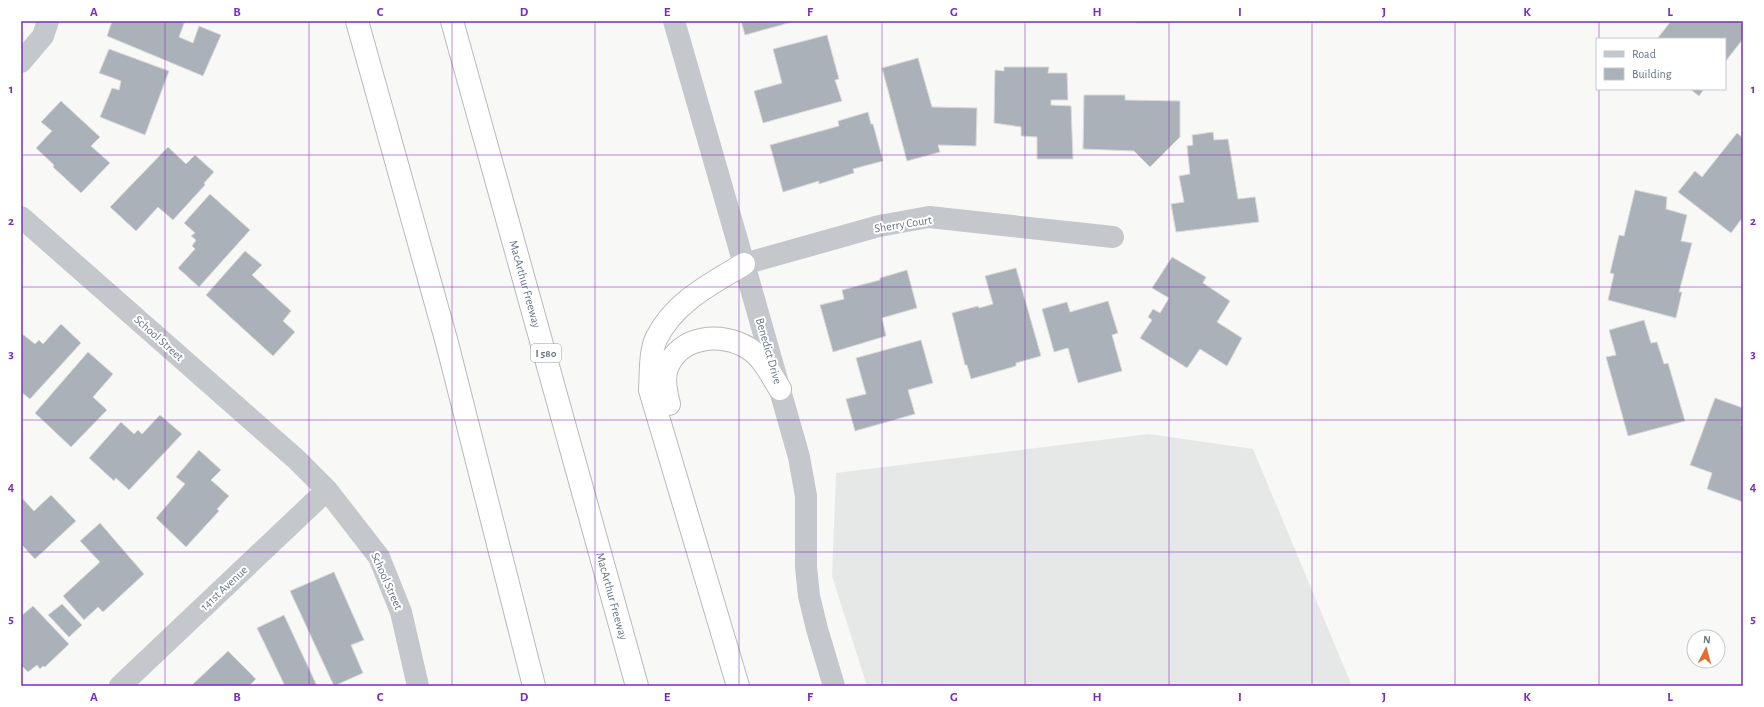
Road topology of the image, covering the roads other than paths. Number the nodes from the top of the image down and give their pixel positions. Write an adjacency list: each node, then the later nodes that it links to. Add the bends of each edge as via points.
1 (48, 21): 5 (street, via 43,36)
2 (357, 21): 14 (highway, via 447,343)
3 (452, 21): 15 (highway, MacArthur Freeway / I 580)
4 (674, 21): 8 (street, Benedict Drive)
5 (21, 62)
6 (21, 216): 10 (street, School Street, via 296,459)
7 (1113, 236): 8 (street, Sherry Court, via 929,217 879,226)
8 (744, 264): 9 (street, Benedict Drive); 11 (highway, via 688,299 670,318 656,340 651,364 650,390)
9 (780, 389): 11 (highway, via 763,362 749,349 720,338 694,341 678,350 667,368 665,386); 17 (street, Benedict Drive, via 804,479 809,596)
10 (327, 490): 12 (street, 141st Avenue); 13 (street, School Street, via 379,557 401,612)
11 (696, 542): 16 (highway)
12 (120, 686)
13 (418, 686)
14 (534, 686)
15 (637, 686)
16 (738, 686)
17 (834, 686)

